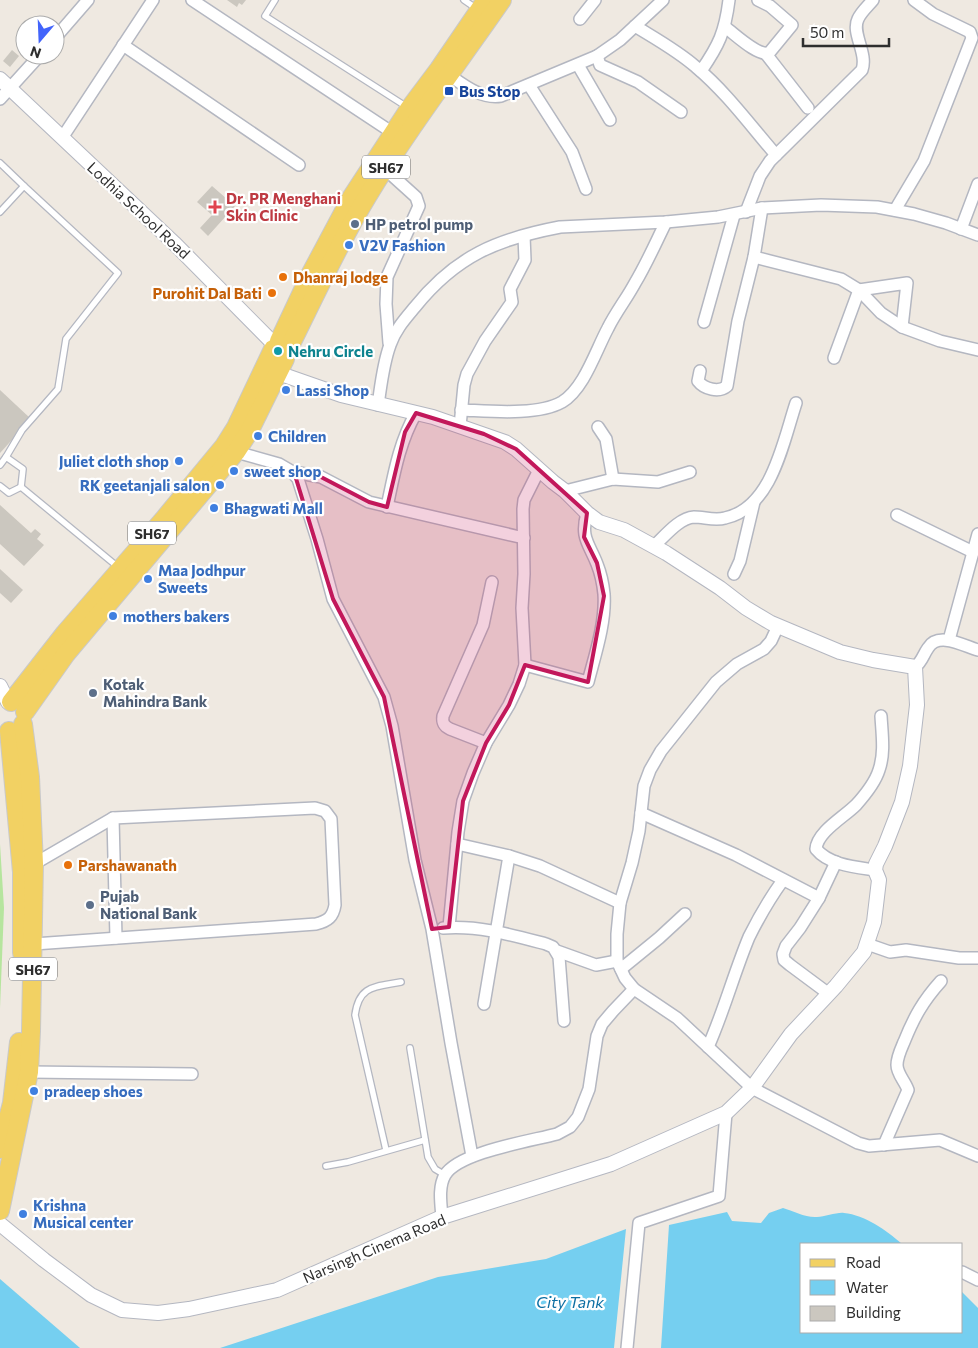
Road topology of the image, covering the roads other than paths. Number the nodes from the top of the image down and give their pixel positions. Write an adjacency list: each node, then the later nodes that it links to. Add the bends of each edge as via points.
1 (88, 0): 15 (street)
2 (153, 0): 18 (street)
3 (192, 0): 31 (street)
4 (275, 0): 28 (lane, via 265,16)
5 (464, 0): 13 (lane)
6 (502, 0): 24 (main road, SH67)
7 (595, 0): 14 (street)
8 (663, 0): 16 (street)
9 (729, 0): 17 (street)
10 (758, 0): 19 (street, via 792,25)
11 (873, 0): 33 (street, via 856,24 864,60 862,70)
12 (914, 0): 41 (street, via 933,14 970,32 972,38 924,162)
13 (482, 5): 28 (main road, SH67)
14 (580, 19)
15 (65, 26)
16 (635, 26): 20 (street); 23 (street)
17 (725, 27): 19 (street, via 758,52); 23 (street, via 717,48)
18 (123, 45): 32 (street); 35 (street)
19 (766, 54): 27 (street)
20 (597, 56): 22 (street); 29 (street, via 600,65 638,82)
21 (29, 65): 26 (street)
22 (578, 65): 25 (street); 30 (street)
23 (701, 72): 33 (street)
24 (449, 75): 25 (street, via 473,91 491,96 501,96); 36 (main road, SH67)
25 (528, 85): 39 (street, via 572,152)
26 (3, 89): 32 (street, Lodhia School Road)
27 (808, 108)
28 (409, 109): 31 (main road, SH67)
29 (681, 112)
30 (610, 120)
31 (393, 133): 55 (main road, SH67, via 351,198 311,274)
32 (62, 138): 55 (street, Lodhia School Road, via 174,243)
33 (776, 155): 43 (street, via 760,176)
34 (0, 163): 38 (lane)
35 (299, 165)
36 (385, 169): 53 (street, via 416,197 418,206 387,276); 55 (main road, SH67)
37 (978, 184): 46 (street)
38 (24, 186): 42 (lane); 65 (lane, via 118,273 66,339 58,389 22,430)
39 (586, 189)
40 (762, 208): 41 (street, via 821,205); 43 (street); 49 (street)
41 (895, 210): 46 (street)
42 (0, 212)
43 (746, 212): 44 (street)
44 (734, 215): 45 (street); 51 (street)
45 (666, 222): 48 (street, via 560,227); 60 (street, via 588,370 567,398 538,409 507,412)
46 (961, 229): 47 (street)
47 (978, 235)
48 (524, 236): 53 (street, via 476,253 453,268 403,320); 60 (street, via 524,260 510,289 512,302 467,374)
49 (754, 257): 50 (street, via 841,279); 57 (street, via 738,321 727,386 723,390 703,386 698,381)
50 (859, 290): 52 (street, via 881,313); 52 (street, via 906,283); 56 (street)
51 (704, 322)
52 (902, 327): 54 (street)
53 (390, 345): 59 (street)
54 (978, 350)
55 (280, 352): 59 (street, via 313,386); 64 (main road, SH67, via 249,432); 82 (main road, SH67, via 224,446)
56 (834, 358)
57 (700, 371)
58 (796, 403): 74 (street, via 769,481)
59 (378, 404): 61 (street)
60 (461, 410): 62 (street)
61 (416, 413): 62 (street); 75 (street, via 400,448)
62 (460, 426): 67 (street, via 505,442)
63 (598, 426): 70 (street, via 606,439)
64 (236, 452): 69 (street, via 279,464); 82 (main road, SH67)
65 (6, 457): 66 (lane); 72 (lane, via 22,470)
66 (0, 465)
67 (539, 470): 73 (street); 79 (street, via 524,500)
68 (690, 472): 70 (street, via 658,482)
69 (298, 479): 75 (street, via 294,472 321,477 369,502); 106 (street, via 333,599 384,697 415,860)
70 (613, 479): 73 (street)
71 (0, 486): 72 (lane, via 9,493)
72 (21, 487): 82 (lane)
73 (565, 491): 76 (street)
74 (754, 502): 80 (street, via 746,510 726,518 689,518); 83 (street)
75 (387, 507): 79 (street)
76 (587, 513): 80 (street, via 598,522 624,530); 88 (street, via 584,537 597,563 604,596 599,638 588,682)
77 (897, 516): 81 (street)
78 (978, 534): 81 (street)
79 (524, 538): 88 (street, via 522,608)
80 (654, 546): 85 (street)
81 (973, 552): 86 (street)
82 (126, 573): 90 (main road, SH67); 92 (main road, SH67)
83 (734, 574)
84 (492, 582): 93 (street, via 484,625 442,721 450,729)
85 (778, 626): 89 (street, via 840,652); 94 (street, via 764,649 737,664 716,682 661,751 644,786)
86 (949, 640): 87 (street); 89 (street, via 932,642)
87 (978, 650)
88 (525, 665): 93 (street, via 509,705)
89 (915, 667): 100 (street, via 917,705 910,766 902,802)
90 (5, 699): 92 (main road, SH67, via 22,707)
91 (881, 716): 98 (street, via 882,755 870,788 816,843 820,854)
92 (10, 726): 99 (main road, SH67, via 30,777); 128 (main road, SH67, via 22,872 22,996 12,1104)
93 (486, 743): 96 (street, via 463,801)
94 (641, 813): 101 (street, via 736,855); 103 (street, via 632,863)
95 (113, 818): 99 (street); 108 (street); 108 (street, via 315,808 325,811 331,819 335,904 333,914 316,924)
96 (456, 844): 97 (street); 105 (street)
97 (509, 856): 103 (street, via 540,866); 107 (street)
98 (836, 862): 100 (street); 102 (street)
99 (34, 864): 109 (main road, SH67)
100 (875, 870): 110 (street, Narsingh Cinema Road, via 879,880 874,922)
101 (783, 880): 102 (street); 120 (street, via 762,910 749,938)
102 (819, 898): 117 (street, via 783,954 784,960)
103 (620, 903): 113 (street)
104 (685, 914): 113 (street, via 659,938)
105 (449, 927): 106 (street); 107 (street)
106 (432, 929): 130 (street)
107 (497, 932): 111 (street, via 546,944); 118 (street)
108 (116, 938): 109 (street)
109 (34, 944): 122 (main road, SH67)
110 (867, 944): 112 (street, via 890,952 906,950); 117 (street, Narsingh Cinema Road, via 864,952)
111 (556, 951): 113 (street, via 596,965); 119 (street)
112 (978, 958)
113 (619, 965): 116 (street)
114 (941, 981): 127 (street, via 923,1002 899,1056 899,1073 908,1090)
115 (401, 982): 129 (lane, via 368,988 361,994 354,1015)
116 (634, 989): 120 (street, via 677,1018); 130 (street, via 602,1024 597,1036 589,1089 578,1117 570,1127 558,1134)
117 (828, 994): 124 (street, Narsingh Cinema Road, via 791,1034)
118 (484, 1004)
119 (564, 1021)
120 (708, 1047): 124 (street)
121 (410, 1048): 126 (lane)
122 (29, 1072): 123 (street); 134 (main road, SH67)
123 (192, 1074)
124 (752, 1088): 125 (street, Narsingh Cinema Road); 127 (street, via 858,1143)
125 (726, 1113): 135 (street, Narsingh Cinema Road, via 611,1164); 139 (street, via 719,1196 639,1223)
126 (425, 1140): 129 (lane); 133 (lane, via 431,1164)
127 (884, 1145): 131 (street, via 940,1140)
128 (0, 1149)
129 (386, 1150): 132 (lane)
130 (472, 1156): 133 (street)
131 (978, 1156)
132 (326, 1166)
133 (445, 1175): 135 (street, via 441,1190)
134 (0, 1211)
135 (442, 1217): 136 (street, Narsingh Cinema Road, via 277,1290 158,1313 122,1310 91,1295)
136 (0, 1224)
137 (963, 1272): 138 (street)
138 (978, 1280)
139 (627, 1348)

